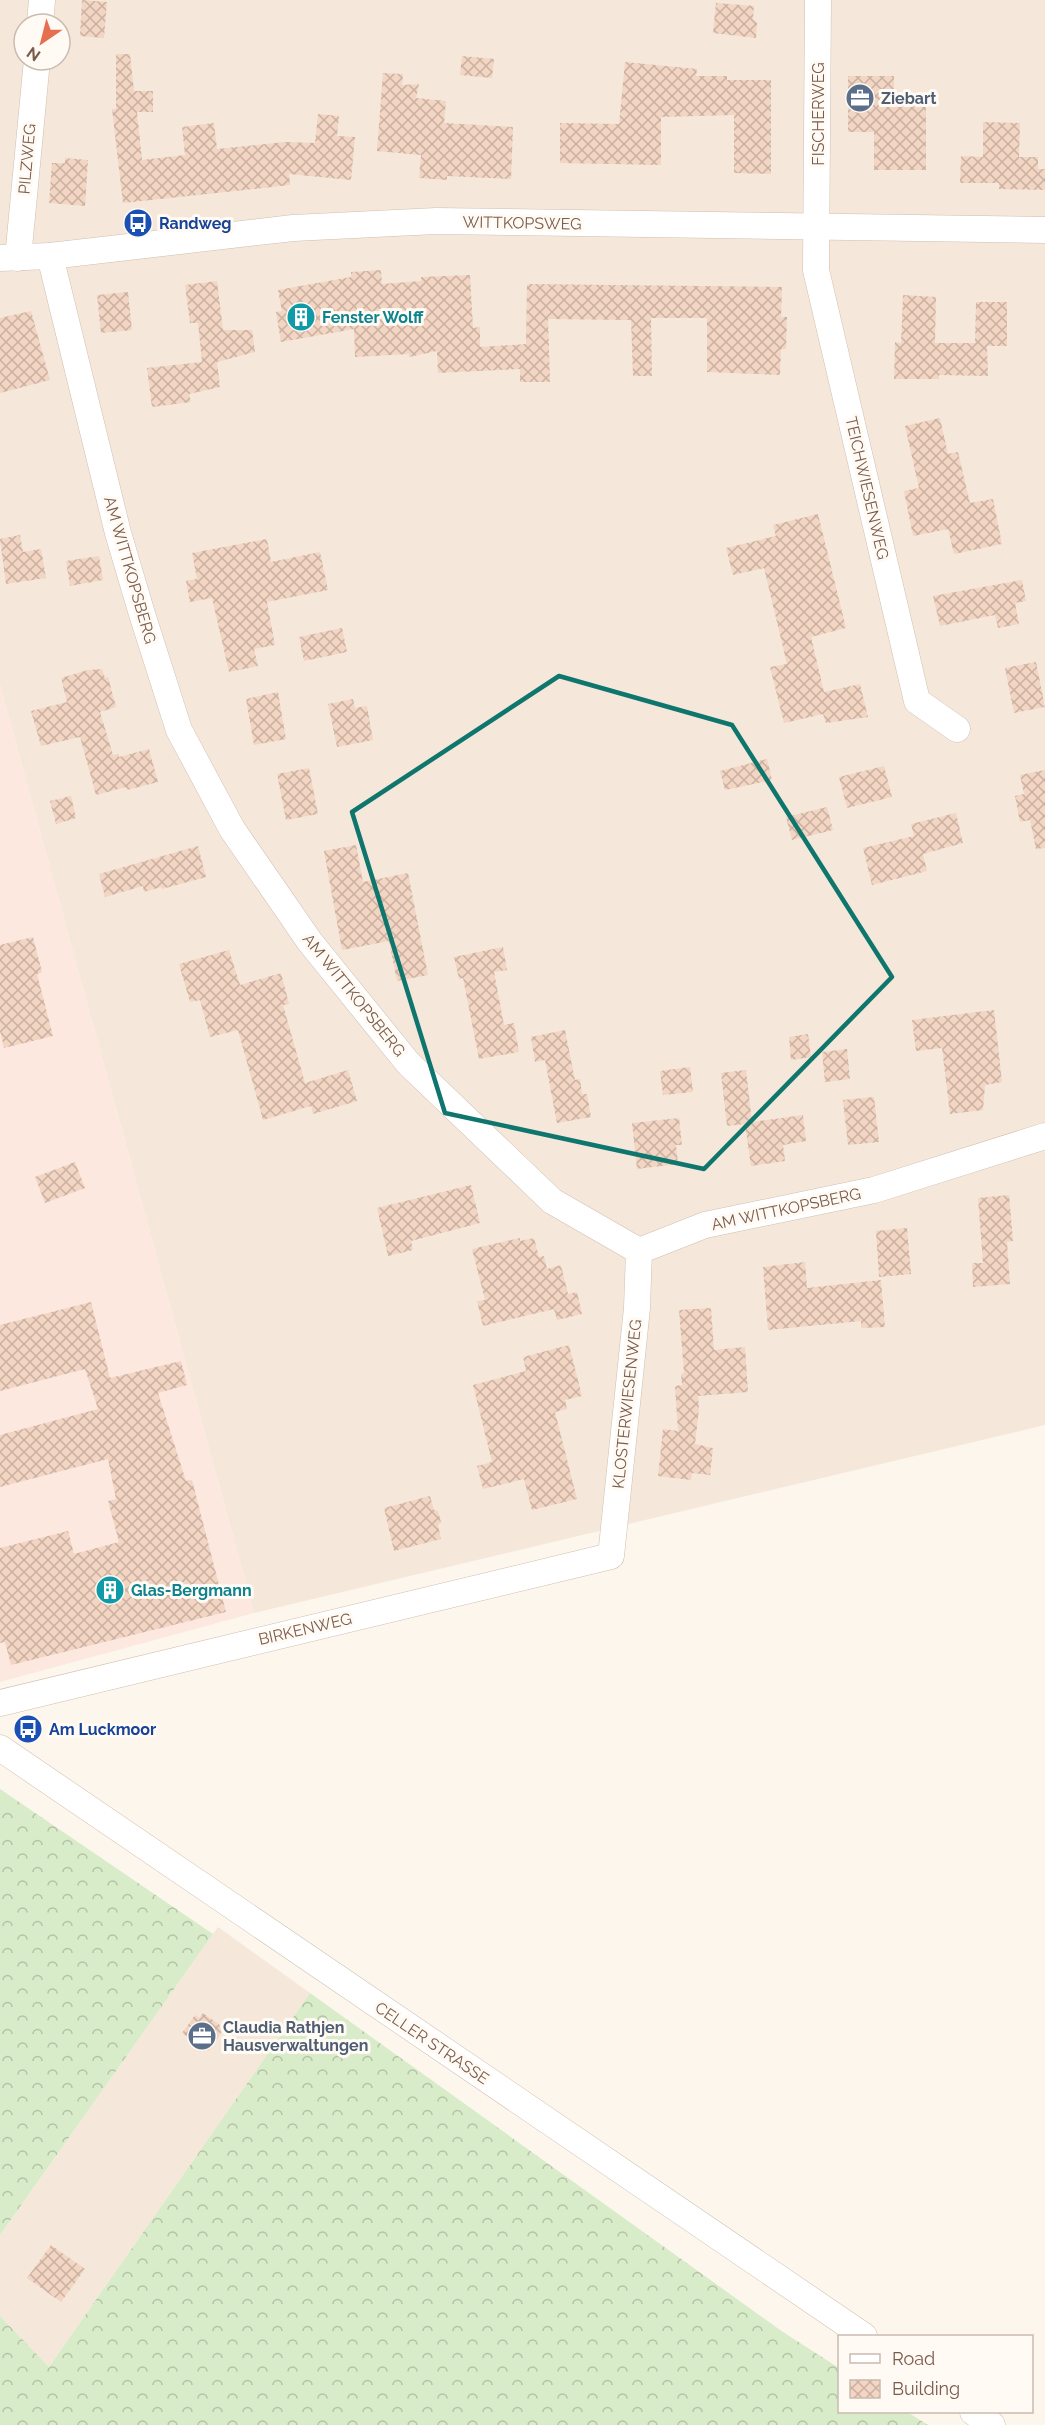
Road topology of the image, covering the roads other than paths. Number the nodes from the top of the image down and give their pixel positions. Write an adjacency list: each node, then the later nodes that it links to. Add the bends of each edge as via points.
1 (818, 0): 3 (street, FISCHERWEG)
2 (35, 72): 6 (street, PILZWEG)
3 (817, 227): 4 (street, WITTKOPSWEG); 5 (street, WITTKOPSWEG, via 436,221 293,228); 7 (street, TEICHWIESENWEG, via 816,270 916,701)
4 (1045, 230)
5 (50, 256): 6 (street, WITTKOPSWEG); 9 (street, AM WITTKOPSBERG, via 115,522 142,614 179,730 232,829 310,942 408,1063 552,1201)
6 (9, 258)
7 (957, 729)
8 (1045, 1136): 9 (street, AM WITTKOPSBERG, via 874,1190 705,1225)
9 (639, 1251): 10 (street, KLOSTERWIESENWEG, via 638,1308)
10 (611, 1556): 11 (street, BIRKENWEG)
11 (2, 1702)
12 (0, 1748): 13 (street, CELLER STRASSE)
13 (861, 2335)
14 (974, 2413): 15 (street)
15 (992, 2425)

